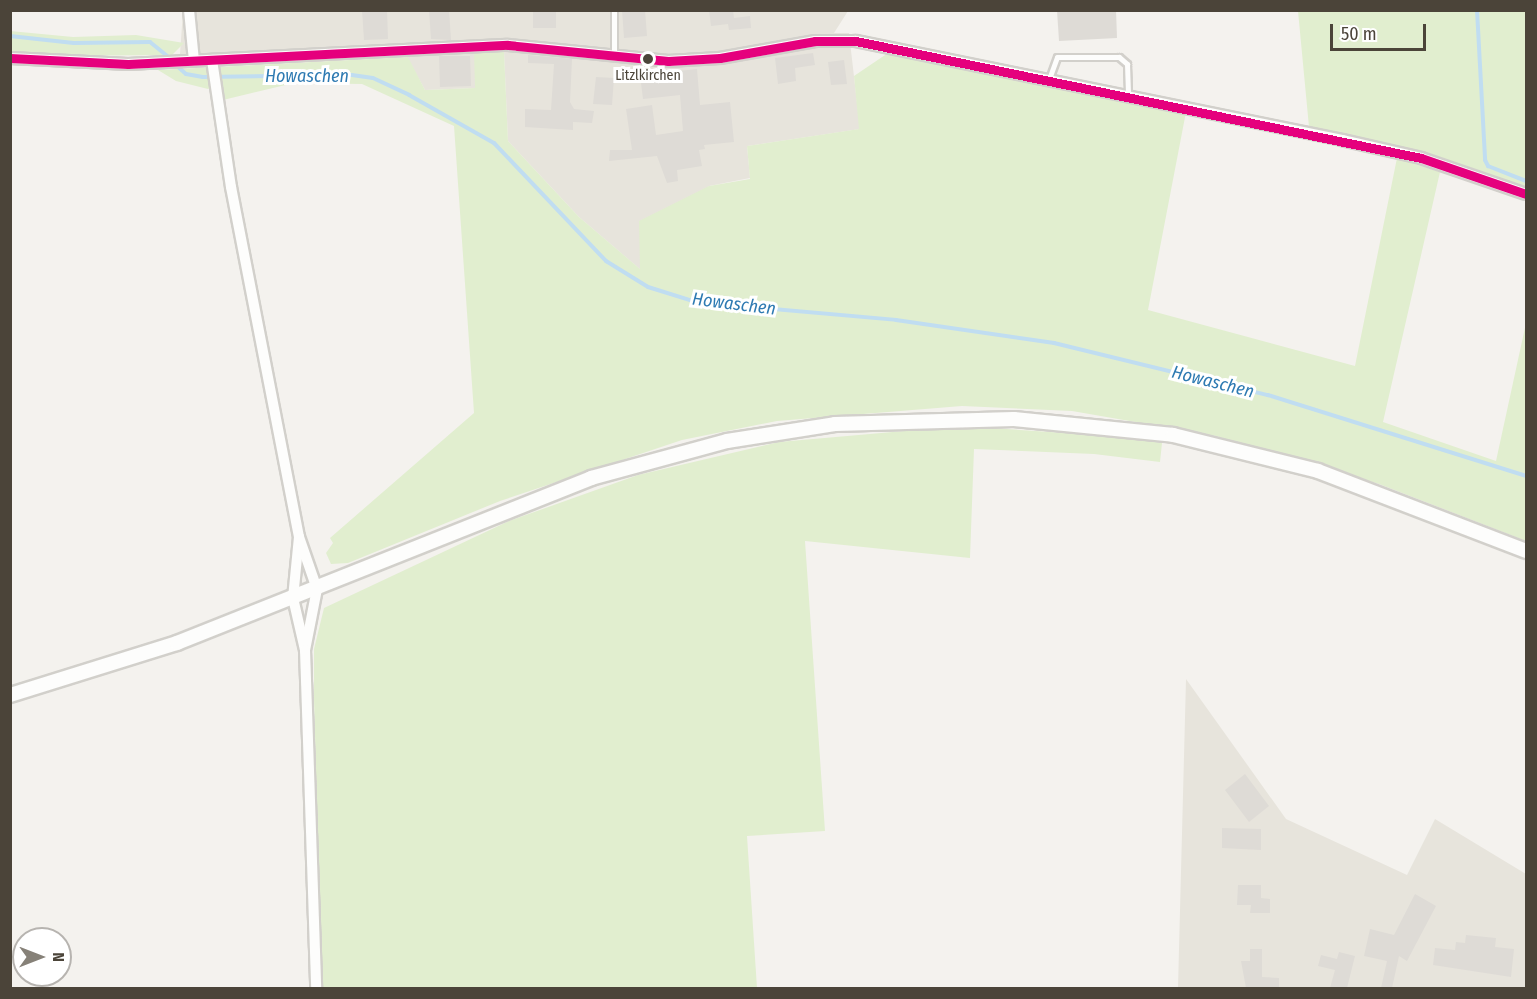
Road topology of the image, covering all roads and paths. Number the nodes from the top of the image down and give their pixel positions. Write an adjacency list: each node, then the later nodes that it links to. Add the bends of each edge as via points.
1 (189, 10): 5 (street)
2 (614, 10): 3 (lane)
3 (614, 54): 6 (street, via 507,45); 7 (street, via 700,60 834,39)
4 (10, 58): 5 (street, via 77,64)
5 (190, 61): 6 (street)
6 (212, 64): 10 (street)
7 (1049, 79): 8 (street); 8 (lane, via 1058,57 1119,57 1127,64)
8 (1128, 96): 9 (street, via 1421,158)
9 (1527, 194)
10 (299, 537): 12 (street); 13 (street)
11 (1527, 550): 12 (street, via 1318,471 1226,446 1070,422 900,419 780,430 676,453 503,511)
12 (317, 588): 13 (street); 14 (street)
13 (293, 598): 14 (street); 15 (street, via 177,643)
14 (305, 650): 16 (street)
15 (10, 695)
16 (316, 988)

